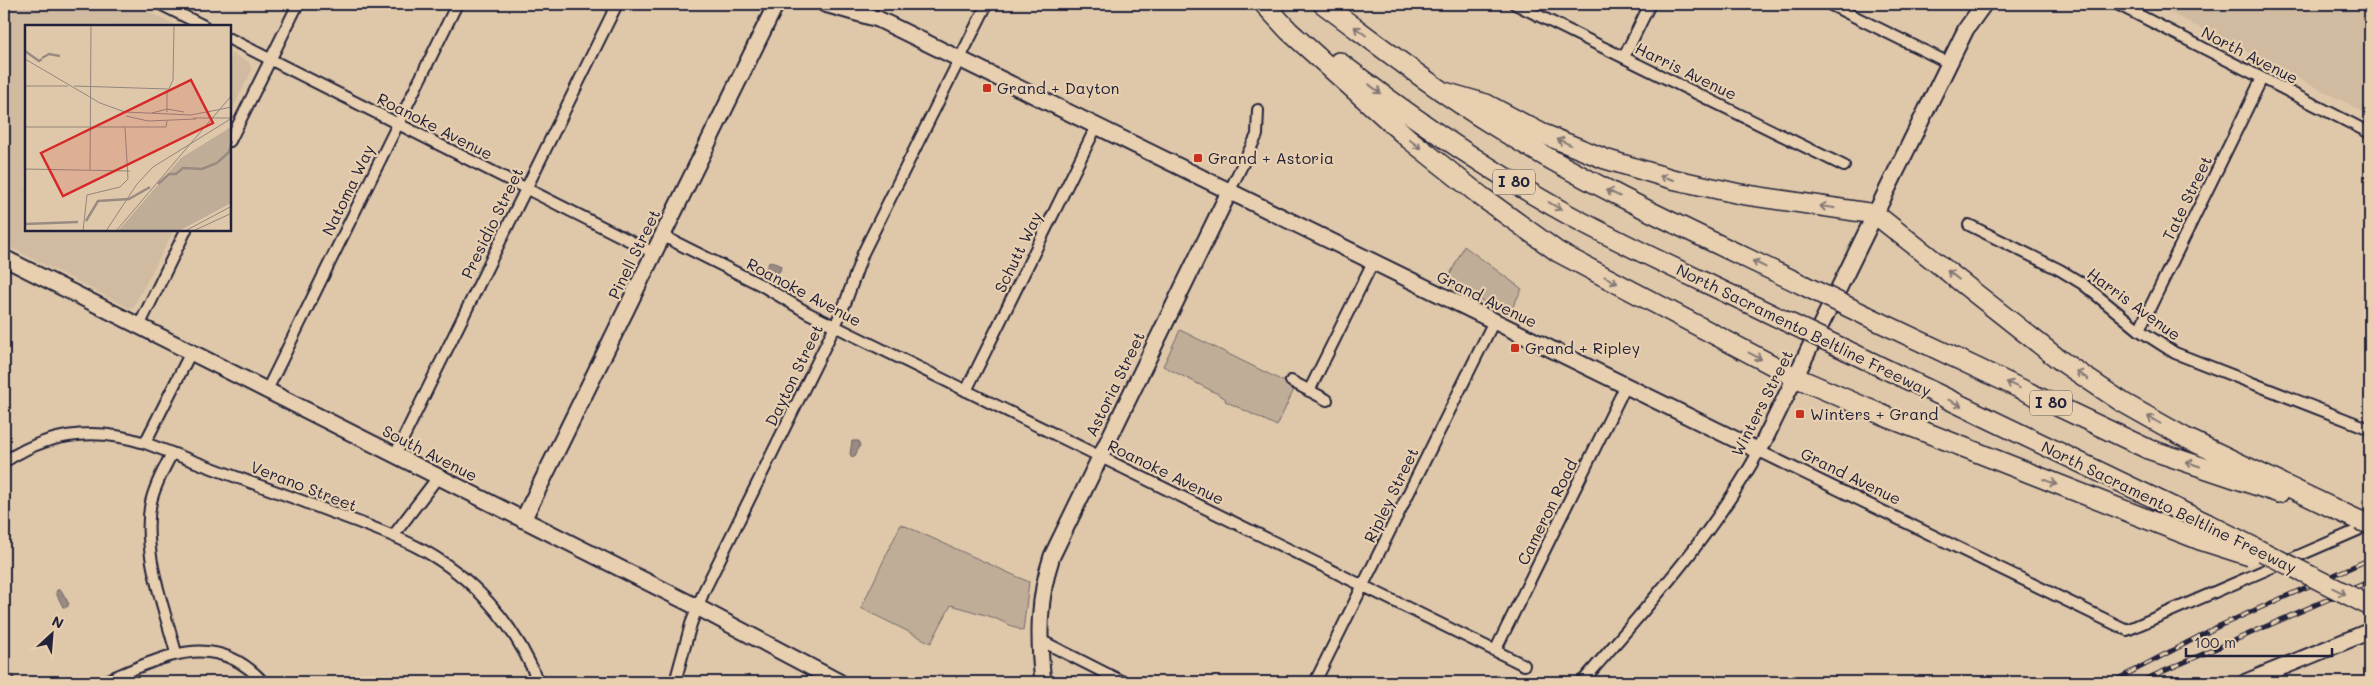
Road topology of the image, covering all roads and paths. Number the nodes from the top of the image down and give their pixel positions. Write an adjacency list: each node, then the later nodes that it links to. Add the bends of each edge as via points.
1 (160, 4): 16 (street)
2 (298, 4): 19 (street)
3 (457, 4): 25 (street, Natoma Way)
4 (617, 4): 30 (street, Presidio Street)
5 (776, 4): 35 (street, Pinell Street)
6 (825, 4): 20 (street, Grand Avenue, via 878,19)
7 (987, 4): 20 (street, Dayton Street)
8 (1264, 4): 44 (highway, one-way to 44, via 1289,31 1409,138 1558,252)
9 (1269, 4): 62 (highway, North Sacramento Beltline Freeway / I 80, one-way to 62, bridge, via 1388,100 1477,160 1570,215 1848,351)
10 (1323, 4): 23 (highway, I 80, one-way to 10)
11 (1514, 4): 18 (street, Harris Avenue)
12 (1650, 4): 18 (street)
13 (1829, 4): 21 (street)
14 (1984, 4): 21 (street, Winters Street, via 1966,29)
15 (2117, 4): 22 (street, North Avenue)
16 (202, 25)
17 (231, 40): 19 (street, Roanoke Avenue)
18 (1624, 57): 29 (street, Harris Avenue)
19 (270, 60): 25 (street, Roanoke Avenue); 28 (street)
20 (959, 60): 26 (street, Grand Avenue); 41 (street, Dayton Street, via 863,253)
21 (1949, 63): 32 (street, Winters Street)
22 (2262, 78): 27 (street, North Avenue); 42 (street, Tate Street)
23 (1441, 91): 32 (highway, one-way to 23, via 1740,194 1672,179 1605,159 1486,104); 58 (highway, I 80, one-way to 23, bridge, via 2148,449 1867,316 1593,184)
24 (1258, 110): 31 (street, Astoria Street, via 1257,134)
25 (398, 124): 30 (street, Roanoke Avenue); 47 (street, Natoma Way)
26 (1096, 127): 31 (street, Grand Avenue); 48 (street, Schutt Way)
27 (2370, 133)
28 (231, 139)
29 (1844, 166)
30 (526, 188): 36 (street, Roanoke Avenue); 55 (street, Presidio Street)
31 (1229, 192): 38 (street, Grand Avenue); 56 (street, Astoria Street)
32 (1875, 214): 44 (street, Winters Street); 58 (highway, one-way to 32, via 2122,402 2061,361)
33 (1969, 225): 42 (street, Harris Avenue, via 2060,270)
34 (186, 231): 40 (street)
35 (662, 236): 36 (street, Pinell Street); 41 (street, Roanoke Avenue)
36 (654, 253): 60 (street, Pinell Street)
37 (4, 258): 40 (street, South Avenue)
38 (1373, 262): 39 (street, Grand Avenue); 49 (street)
39 (1494, 321): 46 (street, Grand Avenue); 64 (street, Ripley Street)
40 (139, 326): 43 (street, South Avenue)
41 (835, 326): 48 (street, Roanoke Avenue); 66 (street, Dayton Street)
42 (2139, 330): 51 (street, Harris Avenue, via 2190,360)
43 (191, 352): 47 (street, South Avenue); 52 (street)
44 (1795, 377): 53 (street, Winters Street); 62 (highway, one-way to 62, via 1918,429)
45 (1290, 381): 49 (street)
46 (1626, 385): 53 (street, Grand Avenue); 69 (street, Cameron Road)
47 (267, 390): 55 (street, South Avenue)
48 (966, 391): 56 (street, Roanoke Avenue)
49 (1309, 391): 50 (street)
50 (1328, 400)
51 (2370, 429)
52 (145, 443): 54 (street, Verano Street); 57 (street, Verano Street, via 113,434 67,434 30,446)
53 (1759, 451): 61 (street, Grand Avenue, via 2127,630 2358,530); 82 (street, Winters Street, via 1730,502 1698,546)
54 (172, 453): 63 (street, Verano Street); 70 (street, via 151,500 148,525 150,551)
55 (395, 455): 59 (street, South Avenue)
56 (1099, 456): 64 (street, Roanoke Avenue); 68 (street, Astoria Street, via 1049,563 1042,593)
57 (4, 462)
58 (2242, 472): 61 (highway)
59 (438, 477): 60 (street, South Avenue); 63 (street)
60 (523, 520): 66 (street, South Avenue)
61 (2366, 522)
62 (2203, 532): 65 (highway, North Sacramento Beltline Freeway, one-way to 65, bridge)
63 (393, 536): 76 (street, Verano Street, via 434,556 489,602 521,646)
64 (1363, 586): 69 (street, Roanoke Avenue); 81 (street, Ripley Street)
65 (2370, 606)
66 (697, 607): 77 (street, Dayton Street); 78 (street, South Avenue)
67 (2370, 631): 83 (street)
68 (1038, 640): 79 (street, Astoria Street); 80 (street)
69 (1495, 651): 71 (street, Roanoke Avenue)
70 (176, 653): 74 (street); 75 (street, via 199,650 229,657)
71 (1524, 665)
72 (4, 677): 73 (street)
73 (10, 682)
74 (103, 682)
75 (263, 682)
76 (538, 682)
77 (675, 682)
78 (839, 682)
79 (1042, 682)
80 (1123, 682)
81 (1315, 682)
82 (1582, 682)
83 (2246, 682)

